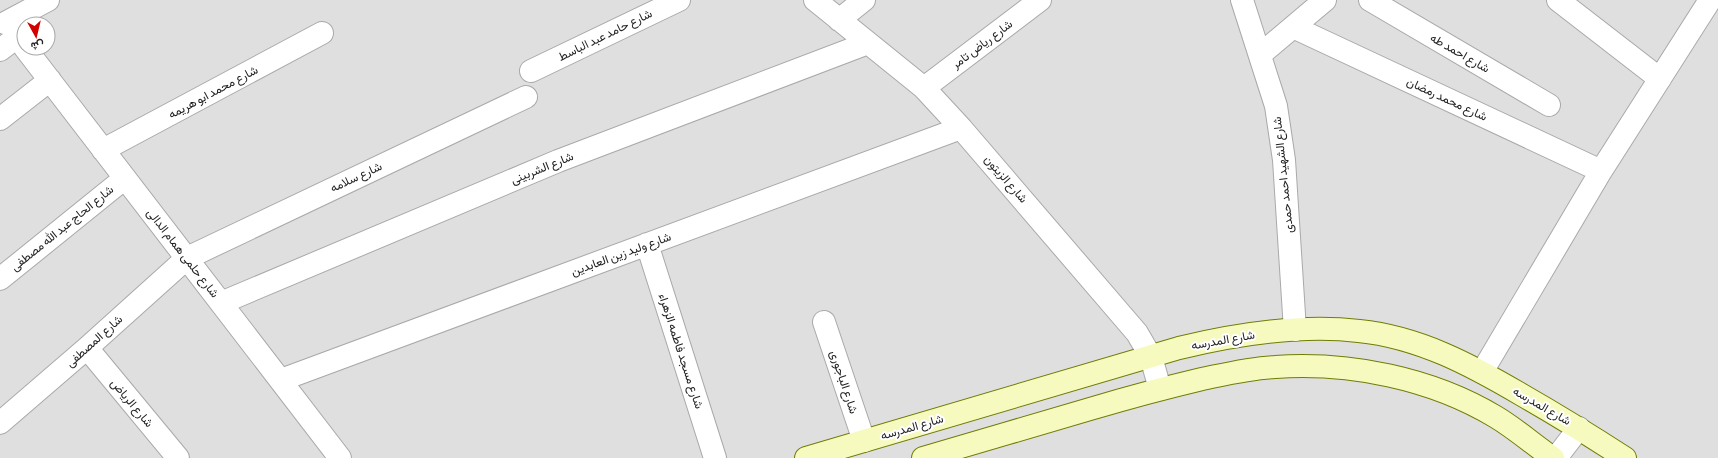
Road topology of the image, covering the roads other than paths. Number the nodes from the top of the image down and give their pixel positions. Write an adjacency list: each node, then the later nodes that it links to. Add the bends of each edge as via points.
1 (48, 0): 14 (street)
2 (679, 0): 17 (street, شارع حامد عبد الباسط)
3 (815, 0): 11 (street, شارع الزيتون)
4 (864, 0): 11 (street)
5 (1040, 0): 20 (street, شارع رياض تامر)
6 (1242, 0): 16 (street, شارع الشهيد احمد حمدى)
7 (1325, 0): 12 (street)
8 (1370, 0): 22 (street, شارع احمد طه)
9 (1558, 0): 18 (street)
10 (1705, 2): 18 (street)
11 (839, 20): 15 (street, شارع الزيتون)
12 (1293, 27): 16 (street); 26 (street, شارع محمد رمضان)
13 (322, 33): 25 (street, شارع محمد ابو هريمه)
14 (12, 37): 19 (street, شارع حلمى همام الدالى)
15 (868, 43): 20 (street, شارع الزيتون); 31 (street, شارع الشربينى, via 558,160)
16 (1261, 54): 33 (street, شارع الشهيد احمد حمدى, via 1276,106 1284,160)
17 (531, 71)
18 (1660, 79): 26 (street)
19 (50, 80): 23 (street); 25 (street, شارع حلمى همام الدالى)
20 (924, 88): 24 (street, شارع الزيتون)
21 (526, 97): 29 (street, شارع سلامه)
22 (1549, 105)
23 (0, 119)
24 (962, 128): 28 (street, شارع وليد زين العابدين); 35 (street, شارع الزيتون, via 1137,333)
25 (103, 150): 27 (street, شارع حلمى همام الدالى)
26 (1601, 171): 36 (street)
27 (125, 178): 29 (street, شارع حلمى همام الدالى); 30 (street, شارع الحاج عبد الله مصطفى)
28 (647, 244): 37 (street, شارع وليد زين العابدين); 44 (street, شارع مسجد فاطمه الزهراء)
29 (187, 258): 31 (street, شارع حلمى همام الدالى); 34 (street, شارع المصطفى)
30 (0, 279)
31 (221, 303): 37 (street, شارع حلمى همام الدالى)
32 (824, 322): 41 (street, شارع الباجورى)
33 (1295, 330): 35 (street, شارع المدرسه, via 1229,337); 36 (street, شارع المدرسه, via 1353,330 1392,336 1423,345)
34 (87, 348): 39 (street, شارع المصطفى); 42 (street, شارع الرياض)
35 (1151, 357): 38 (street, شارع الزيتون); 41 (street, شارع المدرسه)
36 (1482, 372): 40 (street, شارع المدرسه)
37 (281, 380): 43 (street, شارع حلمى همام الدالى)
38 (1160, 389): 46 (street); 47 (street, via 1235,372 1274,367 1320,366 1389,375 1462,400 1496,417)
39 (0, 423)
40 (1579, 428): 48 (street); 49 (street, شارع المدرسه)
41 (864, 441): 45 (street, شارع المدرسه)
42 (178, 458)
43 (340, 458)
44 (714, 458)
45 (806, 458)
46 (923, 458)
47 (1553, 458)
48 (1556, 458)
49 (1625, 458)

